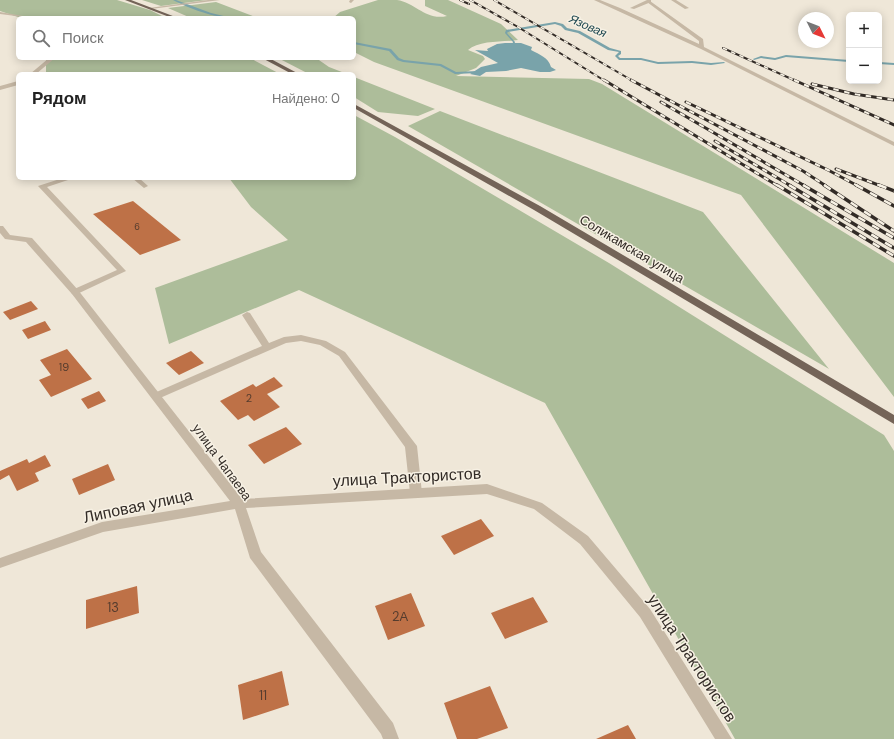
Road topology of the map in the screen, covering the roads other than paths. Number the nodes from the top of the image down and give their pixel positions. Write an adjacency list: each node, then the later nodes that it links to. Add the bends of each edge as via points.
1 (127, 0): 6 (main road)
2 (218, 0): 6 (street)
3 (595, 0): 12 (street)
4 (673, 0): 8 (street)
5 (649, 1): 7 (street); 12 (street, via 701,40)
6 (152, 8): 11 (main road)
7 (632, 8)
8 (687, 8)
9 (0, 13): 10 (street)
10 (17, 16)
11 (171, 16)
12 (704, 48): 20 (street)
13 (50, 60): 15 (street)
14 (269, 60): 16 (main road)
15 (35, 72)
16 (292, 72)
17 (16, 83): 18 (street)
18 (0, 88)
19 (356, 107): 30 (main road, Соликамская улица, via 543,212)
20 (894, 144)
21 (64, 180): 26 (street, via 42,186 122,271)
22 (137, 180): 23 (street)
23 (144, 186)
24 (0, 228): 25 (street, улица Чапаева)
25 (4, 238): 26 (street, улица Чапаева, via 29,240)
26 (75, 292): 29 (street, улица Чапаева)
27 (247, 315): 28 (street)
28 (267, 347): 29 (street); 31 (street, via 284,340 301,338 322,343 342,354 411,446)
29 (156, 396): 32 (street, улица Чапаева)
30 (894, 420)
31 (416, 493): 32 (street, улица Трактористов); 35 (street, улица Трактористов, via 487,489 538,506 584,540 645,613)
32 (238, 504): 33 (street, Липовая улица, via 102,527); 34 (street, улица Чапаева, via 255,554 388,729)
33 (0, 563)
34 (391, 739)
35 (724, 739)

